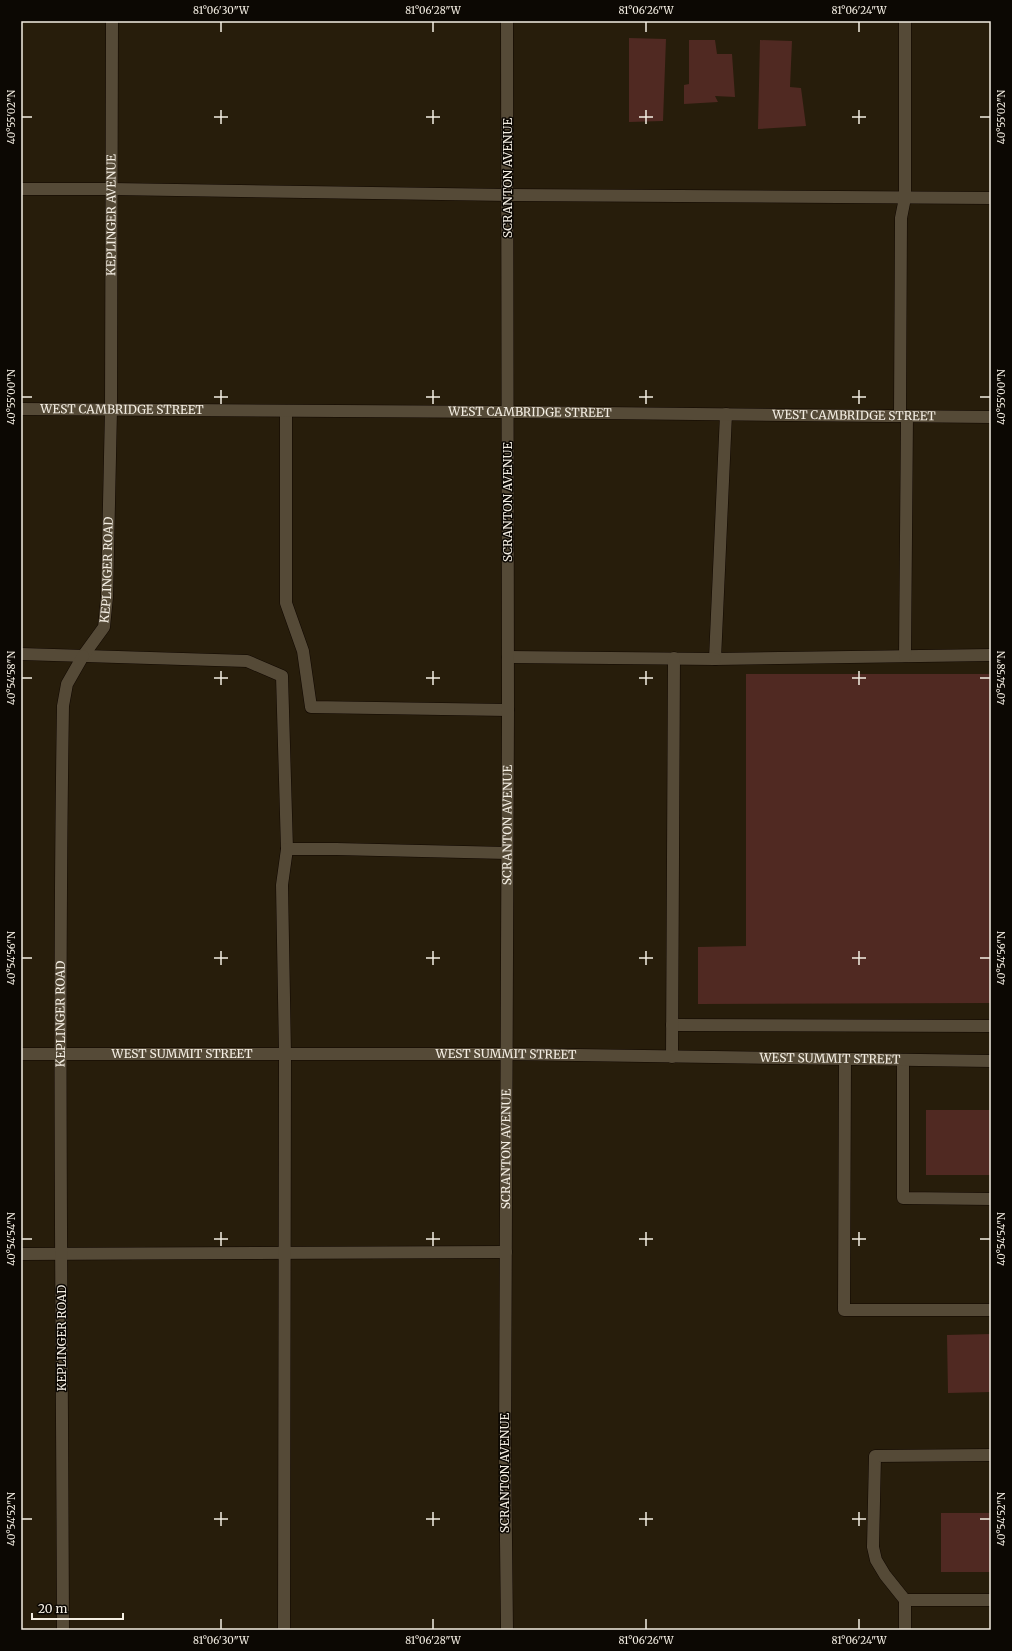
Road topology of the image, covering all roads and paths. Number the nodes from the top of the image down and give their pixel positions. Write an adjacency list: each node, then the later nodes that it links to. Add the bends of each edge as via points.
1 (112, 21): 5 (street, KEPLINGER AVENUE)
2 (507, 21): 6 (street, SCRANTON AVENUE)
3 (905, 21): 7 (street)
4 (21, 189): 5 (street)
5 (112, 189): 6 (street); 10 (street, KEPLINGER AVENUE)
6 (508, 195): 7 (street); 12 (street, SCRANTON AVENUE)
7 (905, 198): 8 (street); 14 (street, via 901,218)
8 (991, 198)
9 (21, 409): 10 (street, WEST CAMBRIDGE STREET)
10 (111, 410): 11 (street, WEST CAMBRIDGE STREET); 18 (street, KEPLINGER ROAD, via 107,597 104,627)
11 (286, 411): 12 (street, WEST CAMBRIDGE STREET); 23 (street, via 286,603 303,651 311,707)
12 (508, 412): 13 (street, WEST CAMBRIDGE STREET); 20 (street, SCRANTON AVENUE)
13 (726, 414): 14 (street, WEST CAMBRIDGE STREET); 22 (street)
14 (904, 416): 15 (street, WEST CAMBRIDGE STREET); 19 (street)
15 (991, 417)
16 (21, 654): 18 (street)
17 (991, 655): 19 (street)
18 (83, 656): 24 (street, via 247,661 282,676); 29 (street, KEPLINGER ROAD, via 67,684 63,706)
19 (905, 656): 22 (street)
20 (508, 657): 21 (street); 23 (street, SCRANTON AVENUE)
21 (674, 658): 22 (street); 26 (street)
22 (715, 659)
23 (508, 710): 25 (street, SCRANTON AVENUE)
24 (287, 849): 25 (street); 30 (street, via 282,885)
25 (507, 853): 31 (street, SCRANTON AVENUE)
26 (672, 1025): 27 (street); 32 (street)
27 (991, 1026)
28 (21, 1054): 29 (street, WEST SUMMIT STREET)
29 (60, 1054): 30 (street, WEST SUMMIT STREET); 40 (street, KEPLINGER ROAD)
30 (285, 1054): 31 (street, WEST SUMMIT STREET); 38 (street)
31 (507, 1054): 32 (street, WEST SUMMIT STREET); 37 (street, SCRANTON AVENUE)
32 (672, 1057): 33 (street, WEST SUMMIT STREET)
33 (845, 1059): 34 (street, WEST SUMMIT STREET); 41 (street, via 844,1310)
34 (903, 1060): 35 (street, WEST SUMMIT STREET); 36 (street, via 903,1198)
35 (991, 1061)
36 (991, 1199)
37 (506, 1252): 38 (street); 47 (street, SCRANTON AVENUE)
38 (283, 1253): 40 (street); 46 (street)
39 (21, 1254): 40 (street)
40 (62, 1254): 45 (street, KEPLINGER ROAD)
41 (991, 1310)
42 (991, 1455): 43 (street, via 875,1456 873,1548 876,1560 885,1575)
43 (905, 1600): 44 (street); 48 (street)
44 (991, 1600)
45 (63, 1630)
46 (284, 1630)
47 (507, 1630)
48 (905, 1630)

